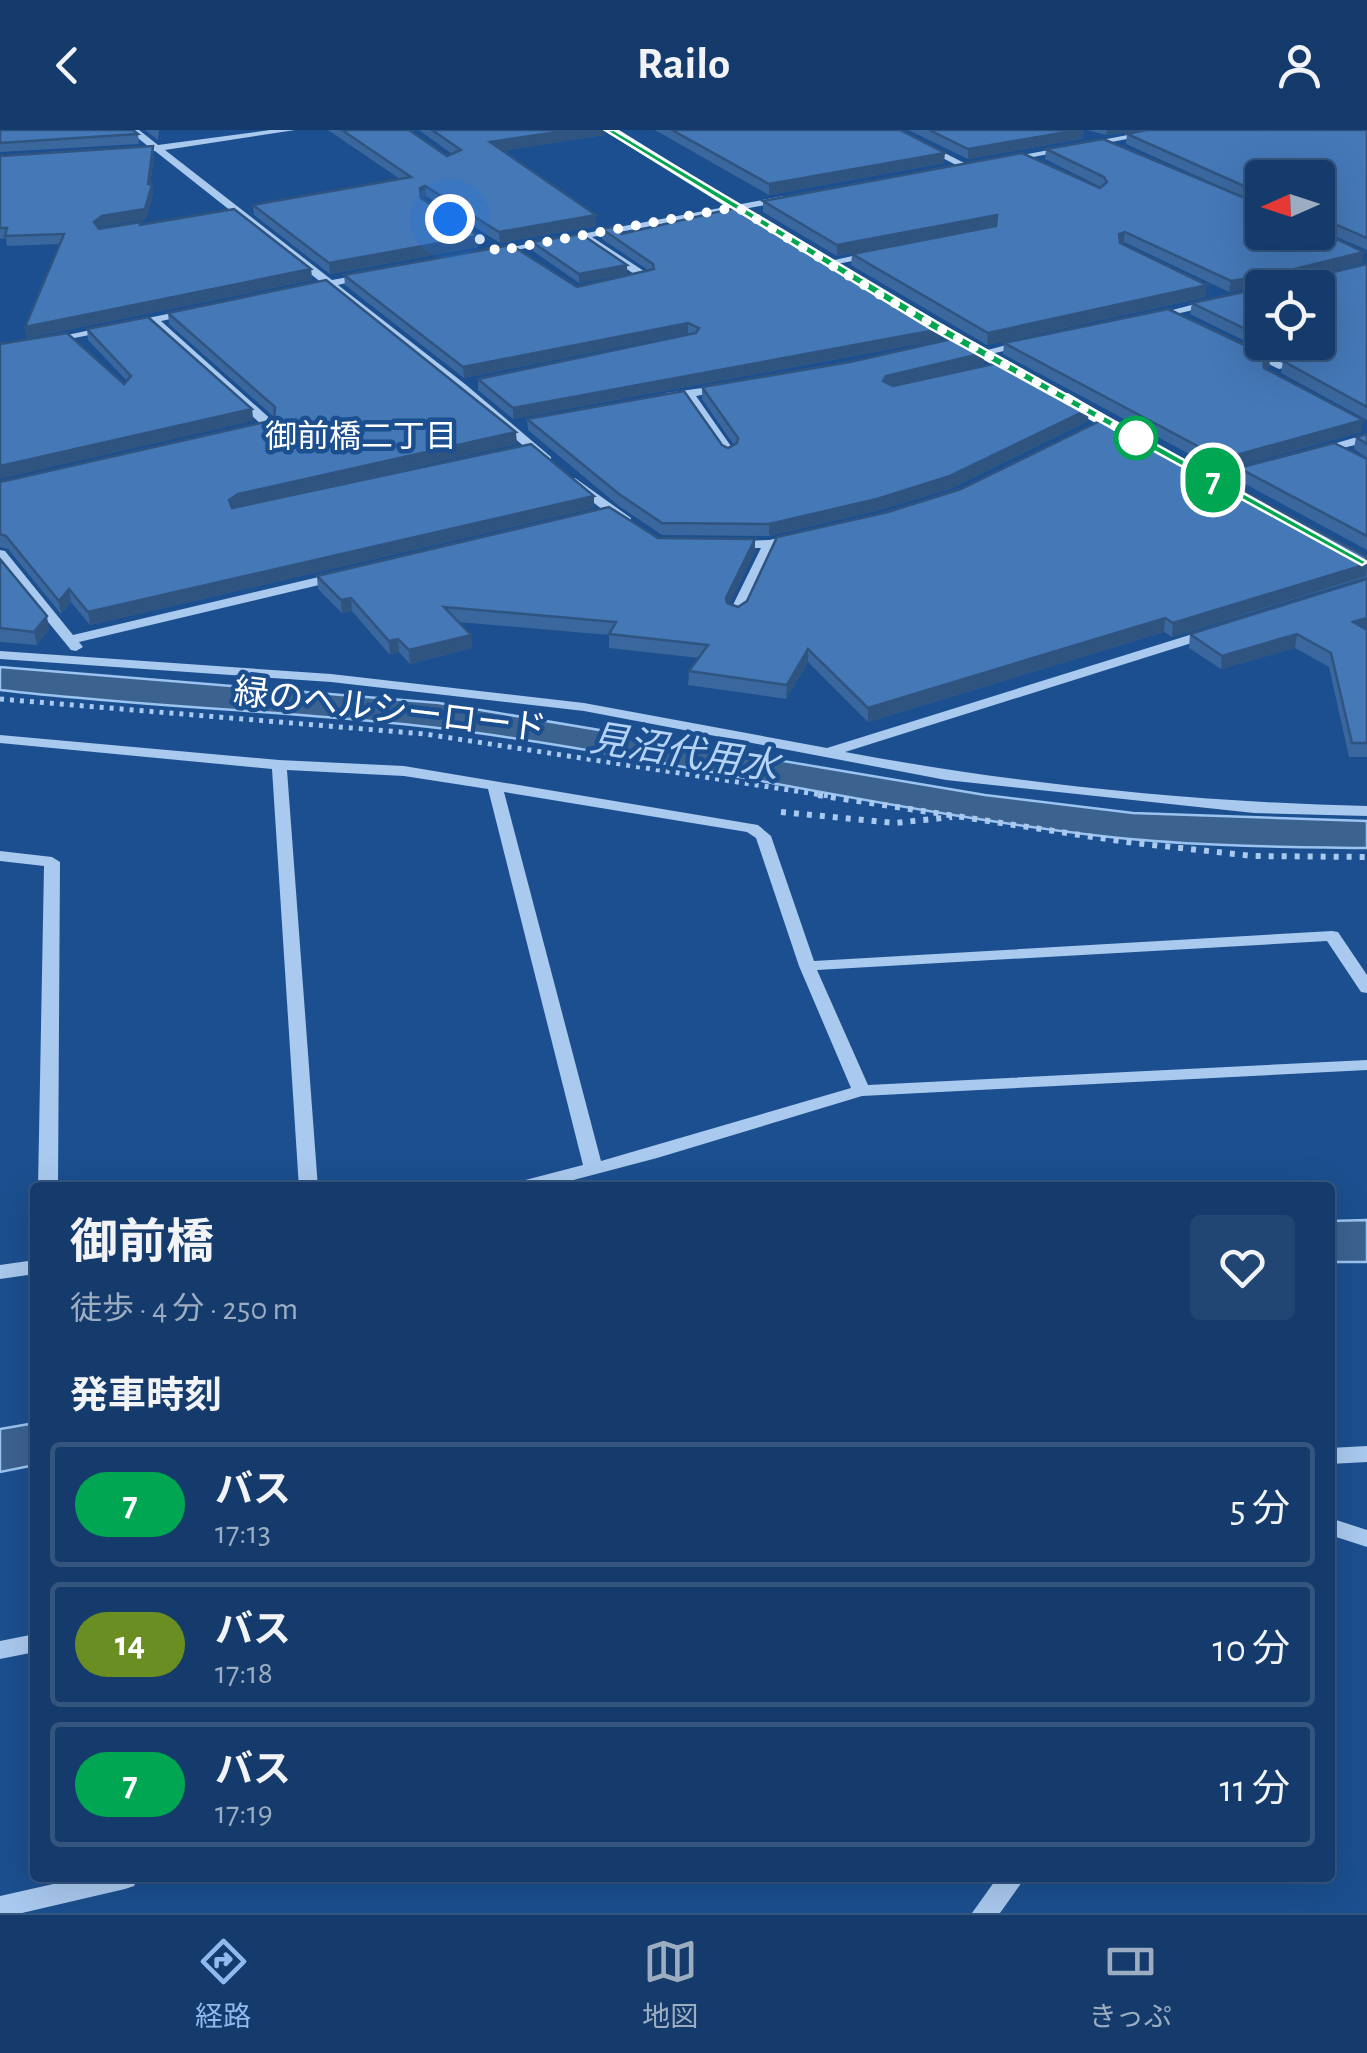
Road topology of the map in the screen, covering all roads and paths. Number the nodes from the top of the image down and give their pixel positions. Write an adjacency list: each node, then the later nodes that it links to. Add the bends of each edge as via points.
1 (133, 130): 8 (street)
2 (290, 130): 8 (street)
3 (610, 130): 16 (main road)
4 (893, 130): 13 (street)
5 (1078, 130): 7 (street)
6 (1169, 130): 7 (street)
7 (1104, 142): 9 (street); 11 (street)
8 (156, 149): 10 (street); 17 (street)
9 (1122, 149)
10 (137, 150)
11 (1022, 156): 12 (street); 13 (street)
12 (1038, 163)
13 (965, 166): 14 (street)
14 (946, 170)
15 (794, 197): 16 (street)
16 (737, 207): 19 (street); 20 (main road)
17 (236, 211): 18 (street); 31 (street)
18 (217, 214)
19 (583, 235): 22 (street); 29 (street, via 646,277)
20 (782, 235)
21 (483, 242): 23 (street)
22 (514, 248): 23 (street); 26 (street)
23 (497, 251): 25 (street)
24 (881, 252): 27 (street)
25 (478, 254)
26 (530, 258)
27 (819, 259): 30 (main road)
28 (385, 271): 31 (street)
29 (629, 280)
30 (854, 280)
31 (329, 282): 32 (street); 53 (street)
32 (302, 290)
33 (1210, 291): 36 (street, via 1227,300)
34 (898, 306): 43 (main road)
35 (208, 308): 37 (street)
36 (1169, 312): 38 (street); 39 (street)
37 (152, 319): 40 (street); 58 (street, via 270,425)
38 (1133, 320)
39 (1185, 320)
40 (72, 335): 42 (street); 46 (street)
41 (1045, 339): 47 (street)
42 (36, 342)
43 (962, 342): 45 (street); 47 (main road)
44 (1234, 344): 48 (street)
45 (943, 347)
46 (85, 349)
47 (984, 362): 60 (main road, via 1005,366 1101,425)
48 (1283, 367)
49 (1268, 374): 51 (street)
50 (480, 382): 53 (street)
51 (1284, 383)
52 (748, 384): 54 (street)
53 (461, 386): 57 (street)
54 (689, 394): 55 (street); 64 (street)
55 (656, 398)
56 (527, 422): 57 (street)
57 (508, 427): 62 (street)
58 (232, 434)
59 (1367, 438): 61 (street)
60 (1142, 441)
61 (1332, 446): 65 (street); 66 (street)
62 (532, 448): 63 (street); 71 (street)
63 (513, 452)
64 (729, 452)
65 (1298, 456)
66 (1350, 456)
67 (1281, 460): 69 (street)
68 (1195, 470): 69 (main road)
69 (1212, 479): 70 (main road)
70 (1230, 488)
71 (612, 512): 72 (street); 73 (street)
72 (592, 516)
73 (642, 532)
74 (806, 536): 76 (street)
75 (713, 544): 76 (street)
76 (769, 544): 79 (street)
77 (0, 554): 81 (street)
78 (362, 571): 81 (street)
79 (736, 613)
80 (1236, 624): 86 (street)
81 (73, 639): 83 (street)
82 (0, 656): 83 (street)
83 (81, 661): 86 (street, via 332,678 584,707)
84 (0, 699): 91 (path, 緑のヘルシーロード, via 424,734 1126,842 1252,856)
85 (0, 739): 87 (street)
86 (826, 752): 89 (street, via 966,777 1254,808)
87 (279, 765): 88 (street, via 404,772); 98 (street)
88 (495, 786): 92 (street, via 752,828 763,836); 96 (street)
89 (1367, 811)
90 (0, 856): 97 (street, via 52,862)
91 (1367, 857)
92 (807, 966): 93 (street, via 1332,936); 95 (street)
93 (1367, 988)
94 (1367, 1065): 95 (street)
95 (861, 1091): 96 (street)
96 (593, 1168): 99 (street)
97 (48, 1182)
98 (310, 1182)
99 (540, 1182)
100 (30, 1267): 101 (street)
101 (0, 1272)
102 (1367, 1454): 103 (street)
103 (1335, 1456)
104 (1335, 1528): 105 (street)
105 (1367, 1539)
106 (30, 1644): 107 (street)
107 (0, 1650)
108 (108, 1882): 110 (street)
109 (1009, 1882): 111 (street)
110 (0, 1907)
111 (986, 1913)

